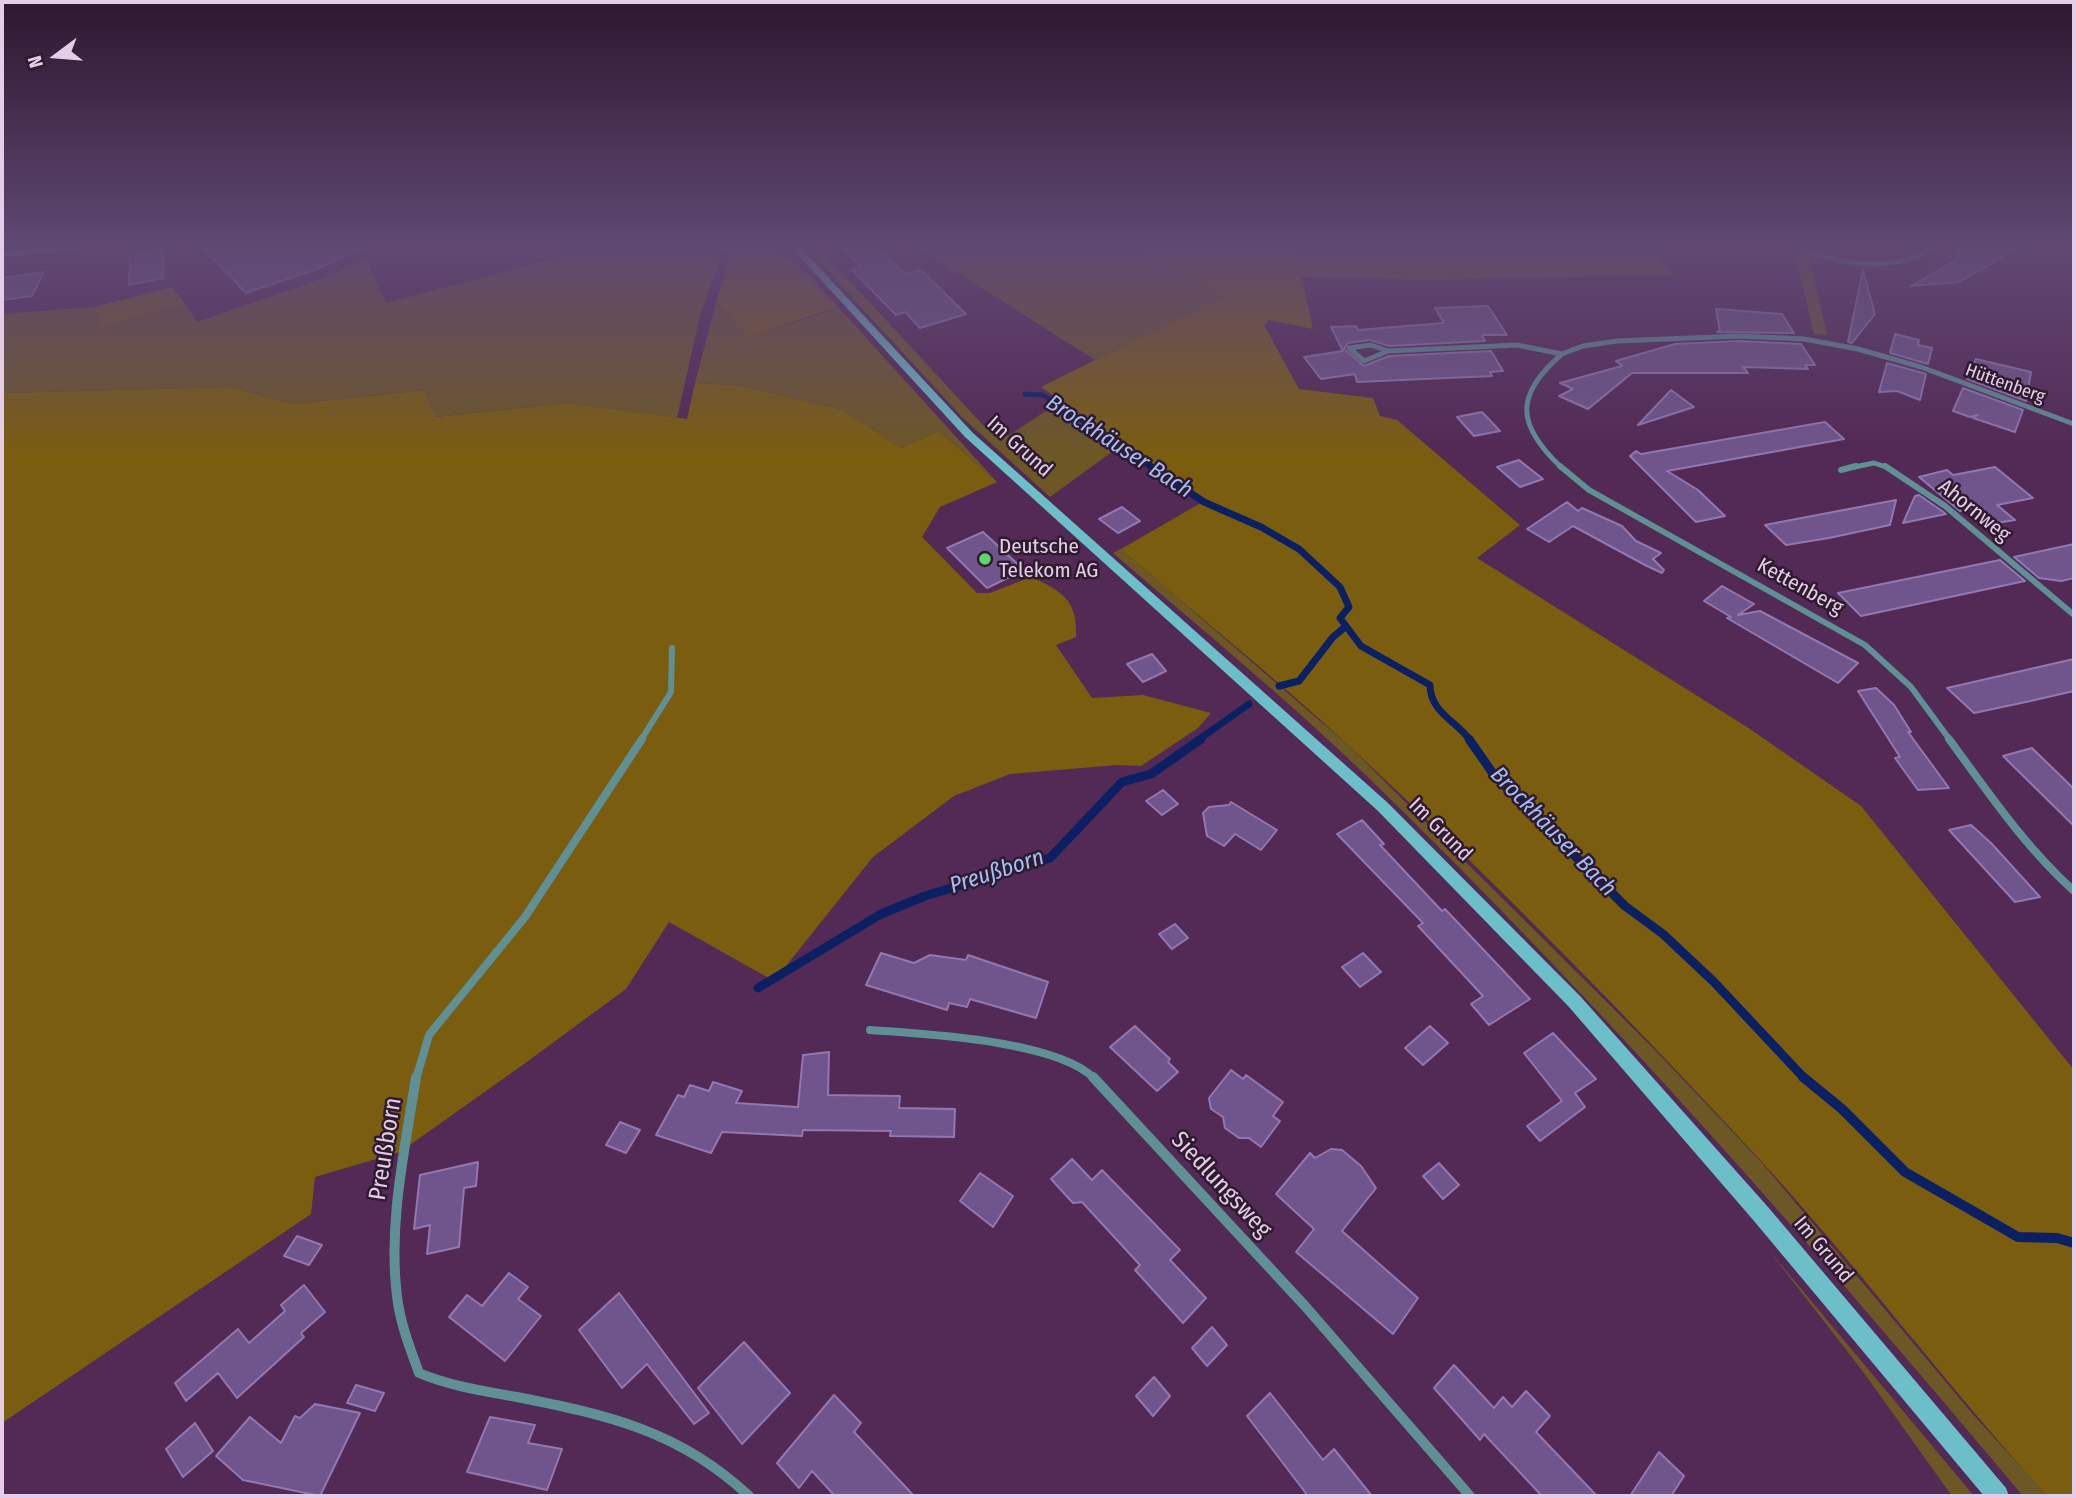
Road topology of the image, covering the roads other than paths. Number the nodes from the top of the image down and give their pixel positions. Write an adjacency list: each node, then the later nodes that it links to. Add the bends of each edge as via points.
1 (860, 317): 12 (main road, Im Grund, via 969,435 1383,807 1575,1002)
2 (1388, 351): 2 (street, Hüttenberg, via 1364,361 1349,348 1371,345); 3 (street, Hüttenberg, via 1517,345)
3 (1562, 354): 4 (street, Hüttenberg, via 1601,343 1695,337 1824,342 1881,355); 8 (street, Kettenberg, via 1537,374 1525,403 1530,429 1559,468 1589,490 1865,645 1911,687 2006,816)
4 (2074, 424)
5 (1841, 470): 6 (street, Ahornweg, via 1878,463 1899,473)
6 (2074, 615)
7 (672, 649): 10 (street, Preußborn, via 671,692 606,796 525,917 429,1035 417,1069 396,1213 397,1296 408,1349 419,1373 440,1382 604,1418 666,1438 720,1468)
8 (2074, 891)
9 (870, 1030): 11 (street, Siedlungsweg, via 929,1034 1029,1051 1077,1065 1091,1075 1305,1306)
10 (750, 1496)
11 (1470, 1496)
12 (1998, 1496)

